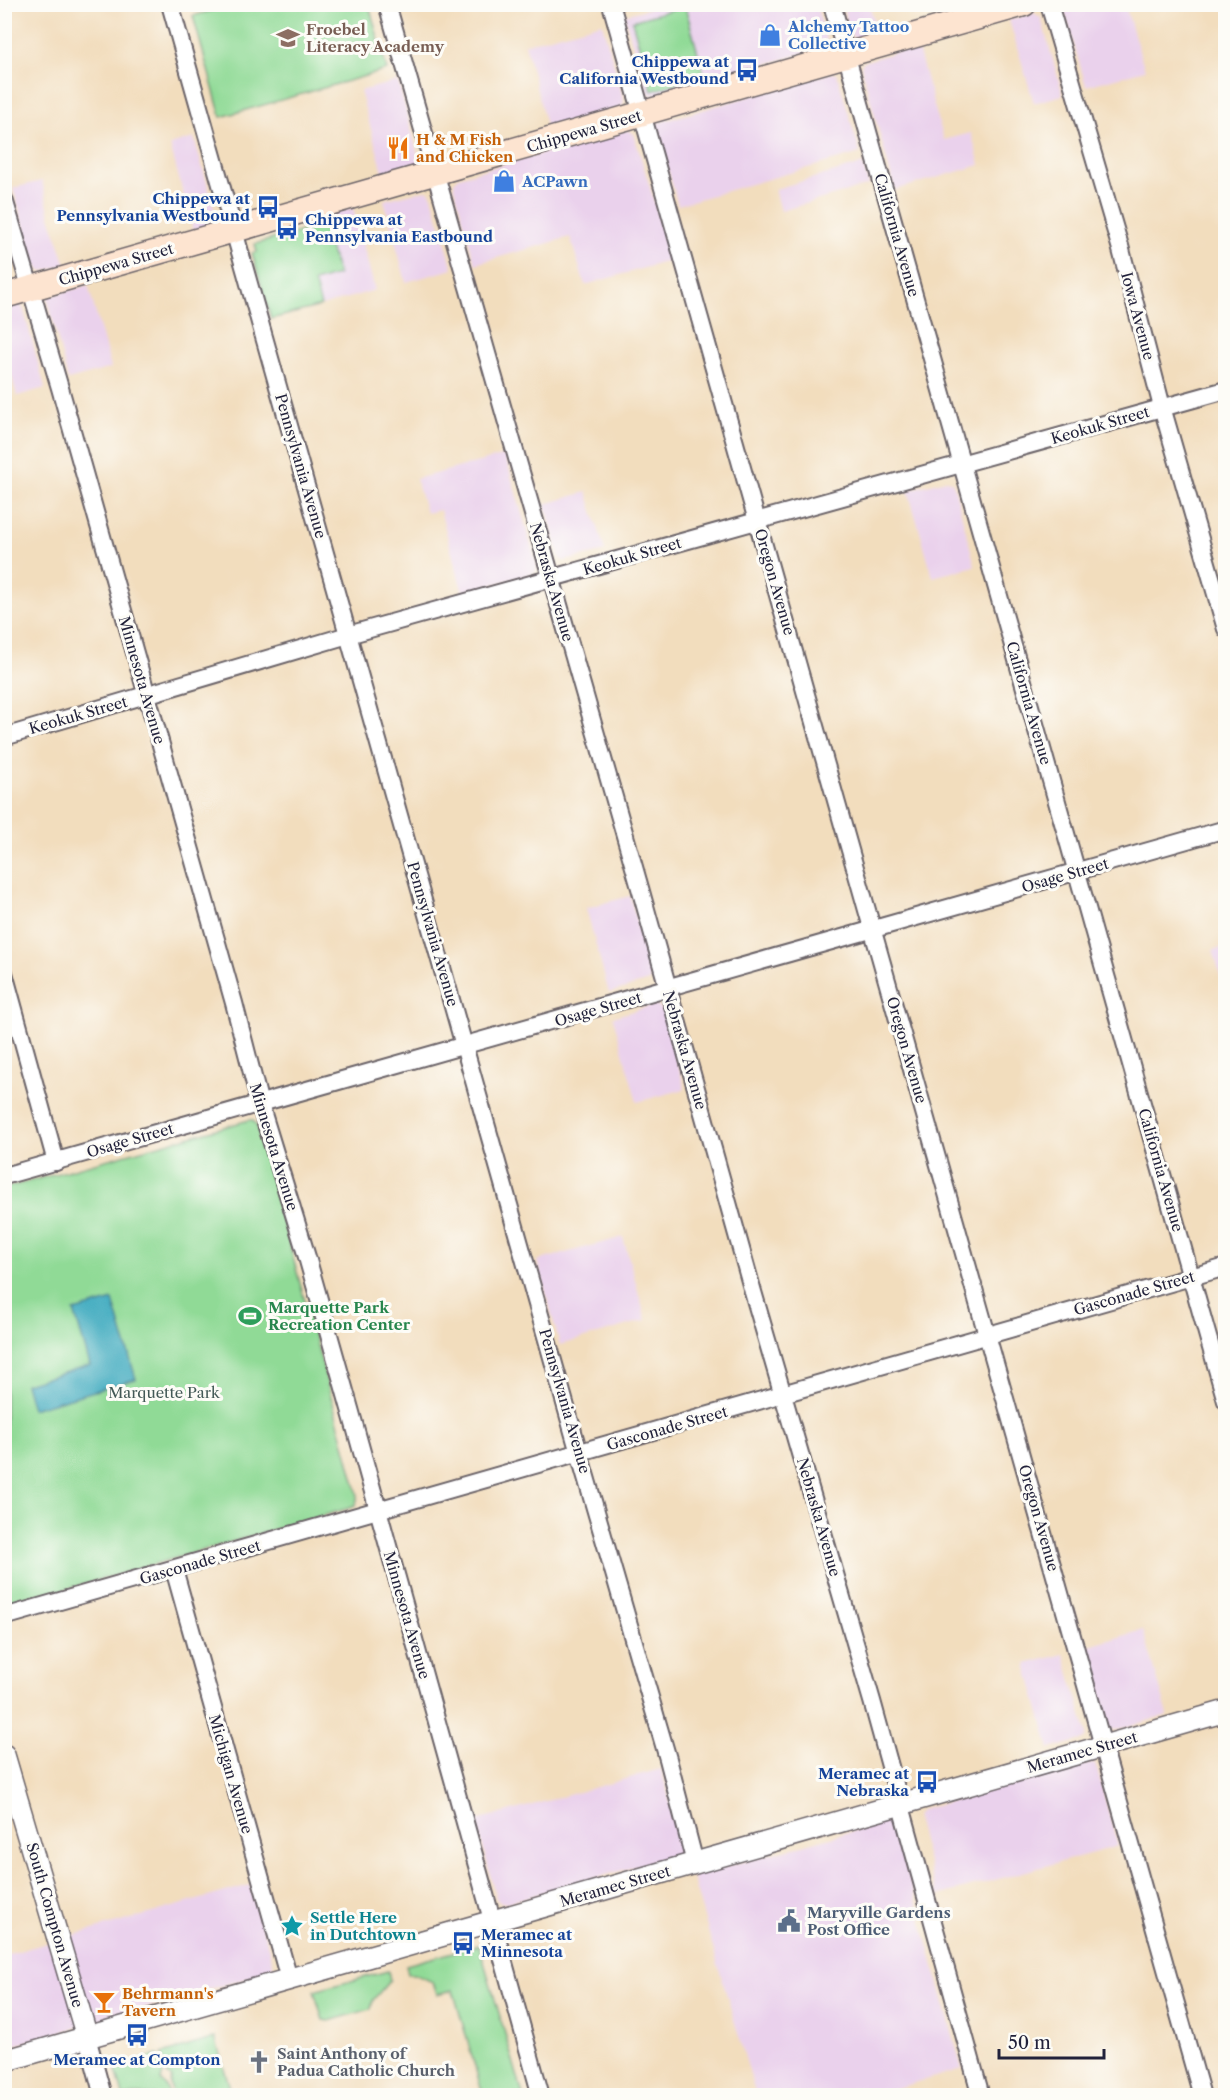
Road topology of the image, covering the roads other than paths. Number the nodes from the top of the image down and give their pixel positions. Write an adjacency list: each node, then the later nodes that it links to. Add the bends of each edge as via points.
1 (170, 4): 11 (street, Pennsylvania Avenue)
2 (387, 4): 9 (street, Nebraska Avenue)
3 (612, 4): 8 (street, Oregon Avenue)
4 (832, 4): 7 (street, California Avenue)
5 (1024, 4): 7 (main road, Chippewa Street)
6 (1049, 4): 15 (street, Iowa Avenue, via 1120,246)
7 (846, 55): 8 (main road, Chippewa Street); 16 (street, California Avenue)
8 (642, 114): 9 (main road, Chippewa Street); 17 (street, Oregon Avenue)
9 (436, 172): 11 (main road, Chippewa Street); 18 (street, Nebraska Avenue)
10 (4, 200): 12 (street, Minnesota Avenue)
11 (234, 231): 12 (main road, Chippewa Street); 20 (street, Pennsylvania Avenue)
12 (31, 288): 13 (main road, Chippewa Street); 21 (street, Minnesota Avenue)
13 (4, 296)
14 (1226, 390): 15 (street, Keokuk Street)
15 (1162, 407): 16 (street, Keokuk Street); 19 (street, Iowa Avenue)
16 (961, 464): 17 (street, Keokuk Street); 24 (street, California Avenue)
17 (757, 520): 18 (street, Keokuk Street); 25 (street, Oregon Avenue)
18 (552, 578): 20 (street, Keokuk Street); 27 (street, Nebraska Avenue)
19 (1226, 629)
20 (348, 635): 21 (street, Keokuk Street); 28 (street, Pennsylvania Avenue)
21 (146, 696): 22 (street, Keokuk Street); 29 (street, Minnesota Avenue)
22 (4, 737)
23 (1226, 829): 24 (street, Osage Street)
24 (1076, 873): 25 (street, Osage Street); 33 (street, California Avenue)
25 (872, 929): 27 (street, Osage Street); 34 (street, Oregon Avenue)
26 (4, 973): 30 (street)
27 (668, 989): 28 (street, Osage Street); 35 (street, Nebraska Avenue)
28 (465, 1047): 29 (street, Osage Street); 37 (street, Pennsylvania Avenue)
29 (260, 1104): 30 (street, Osage Street); 38 (street, Minnesota Avenue)
30 (56, 1162): 31 (street, Osage Street)
31 (4, 1176)
32 (1226, 1267): 33 (street, Gasconade Street)
33 (1191, 1277): 34 (street, Gasconade Street); 36 (street, California Avenue)
34 (987, 1335): 35 (street, Gasconade Street); 42 (street, Oregon Avenue)
35 (783, 1394): 37 (street, Gasconade Street); 44 (street, Nebraska Avenue)
36 (1226, 1401)
37 (579, 1453): 38 (street, Gasconade Street); 45 (street, Pennsylvania Avenue)
38 (378, 1511): 39 (street, Gasconade Street); 46 (street, Minnesota Avenue)
39 (174, 1569): 40 (street, Gasconade Street); 47 (street, Michigan Avenue)
40 (4, 1617)
41 (1226, 1711): 42 (street, Meramec Street)
42 (1104, 1746): 44 (street, Meramec Street); 53 (street, Oregon Avenue)
43 (4, 1755): 48 (street, South Compton Avenue)
44 (899, 1804): 45 (street, Meramec Street); 52 (street, Nebraska Avenue)
45 (695, 1863): 46 (street, Meramec Street)
46 (492, 1921): 47 (street, Meramec Street); 51 (street, Minnesota Avenue)
47 (289, 1979): 48 (street, Meramec Street)
48 (87, 2037): 49 (street, Meramec Street); 50 (street, South Compton Avenue)
49 (4, 2061)
50 (104, 2096)
51 (541, 2096)
52 (981, 2096)
53 (1202, 2096)

